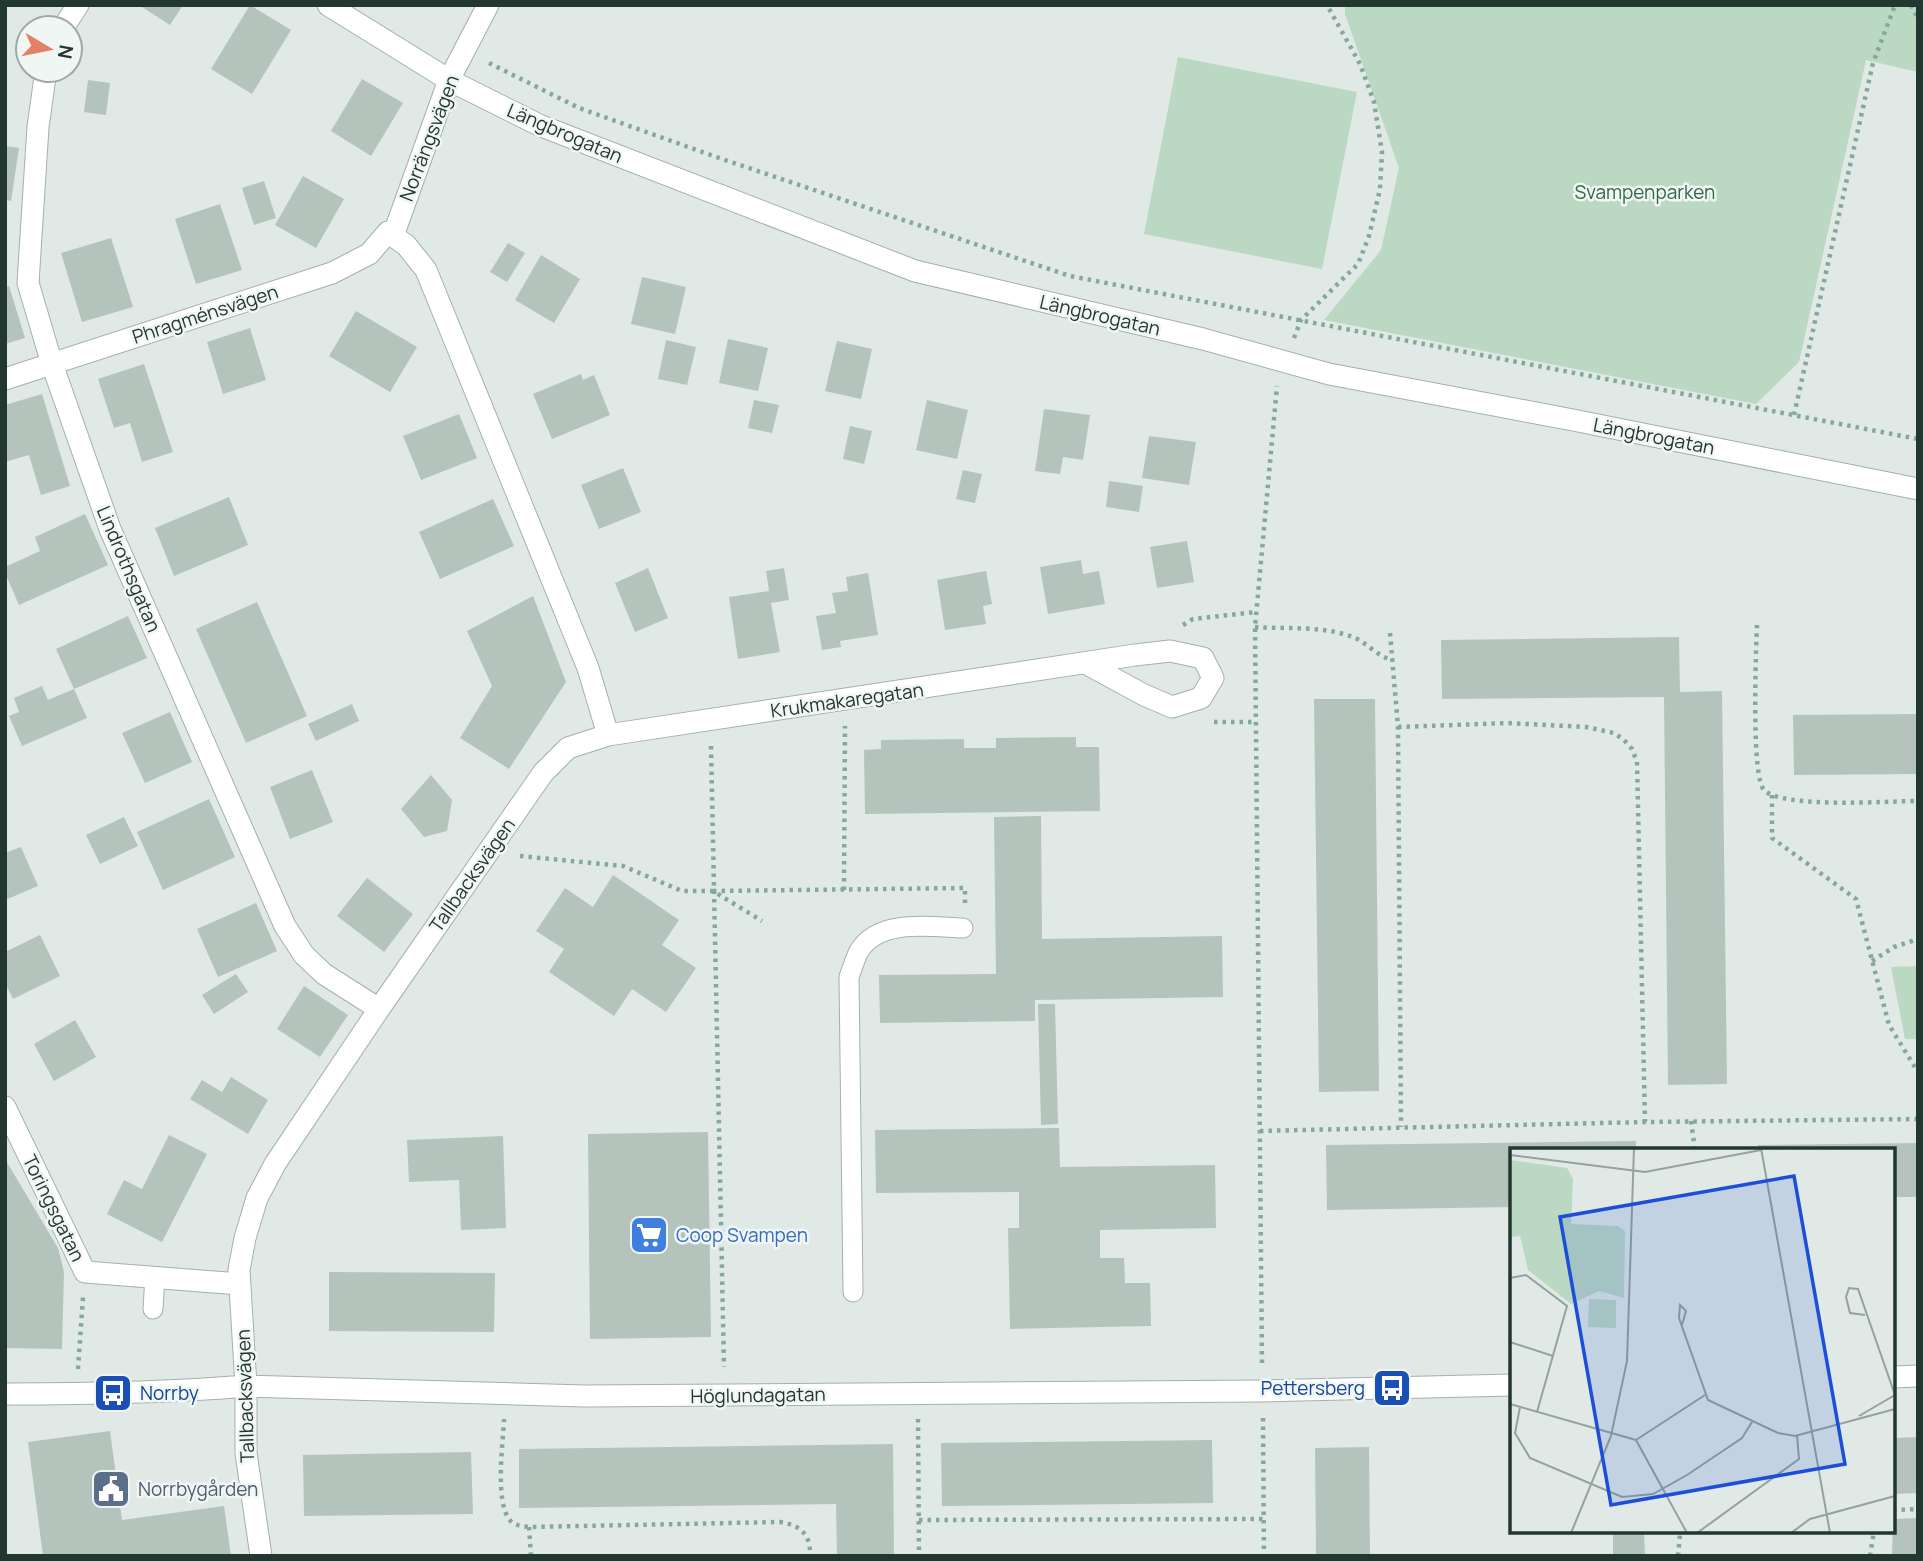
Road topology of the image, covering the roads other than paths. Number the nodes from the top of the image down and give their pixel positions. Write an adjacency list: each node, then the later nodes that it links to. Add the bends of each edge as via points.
1 (328, 5): 3 (street, Längbrogatan)
2 (488, 5): 3 (street, Norrängsvägen)
3 (449, 80): 5 (street, Norrängsvägen); 8 (street, Längbrogatan, via 539,125 915,271 1203,339 1329,374)
4 (44, 84): 6 (street, Lindrothsgatan, via 28,283)
5 (393, 236): 6 (street, Phragménsvägen, via 388,232 369,254 332,273); 10 (street, via 407,245 426,270 587,668)
6 (51, 365): 7 (street, Phragménsvägen); 12 (street, Lindrothsgatan, via 110,529 285,926 304,955 324,974)
7 (5, 379)
8 (1918, 489)
9 (1087, 664): 9 (street, Krukmakaregatan, via 1170,651 1203,658 1213,678 1201,698 1172,707); 10 (street, Krukmakaregatan)
10 (608, 735): 12 (street, Tallbacksvägen, via 568,748 543,773)
11 (963, 928): 16 (lane, via 909,926 881,932 860,949 849,977)
12 (379, 1009): 15 (street, Tallbacksvägen, via 257,1198 245,1238)
13 (5, 1107): 14 (street, Toringsgatan, via 85,1272)
14 (155, 1277): 15 (street); 17 (lane)
15 (240, 1284): 20 (street, Tallbacksvägen)
16 (853, 1292)
17 (153, 1309)
18 (1918, 1376): 19 (street)
19 (1895, 1377)
20 (246, 1385): 21 (street, Höglundagatan, via 725,1396); 22 (street, Höglundagatan); 23 (street, Tallbacksvägen, via 246,1453)
21 (1510, 1385)
22 (5, 1394)
23 (261, 1556)

